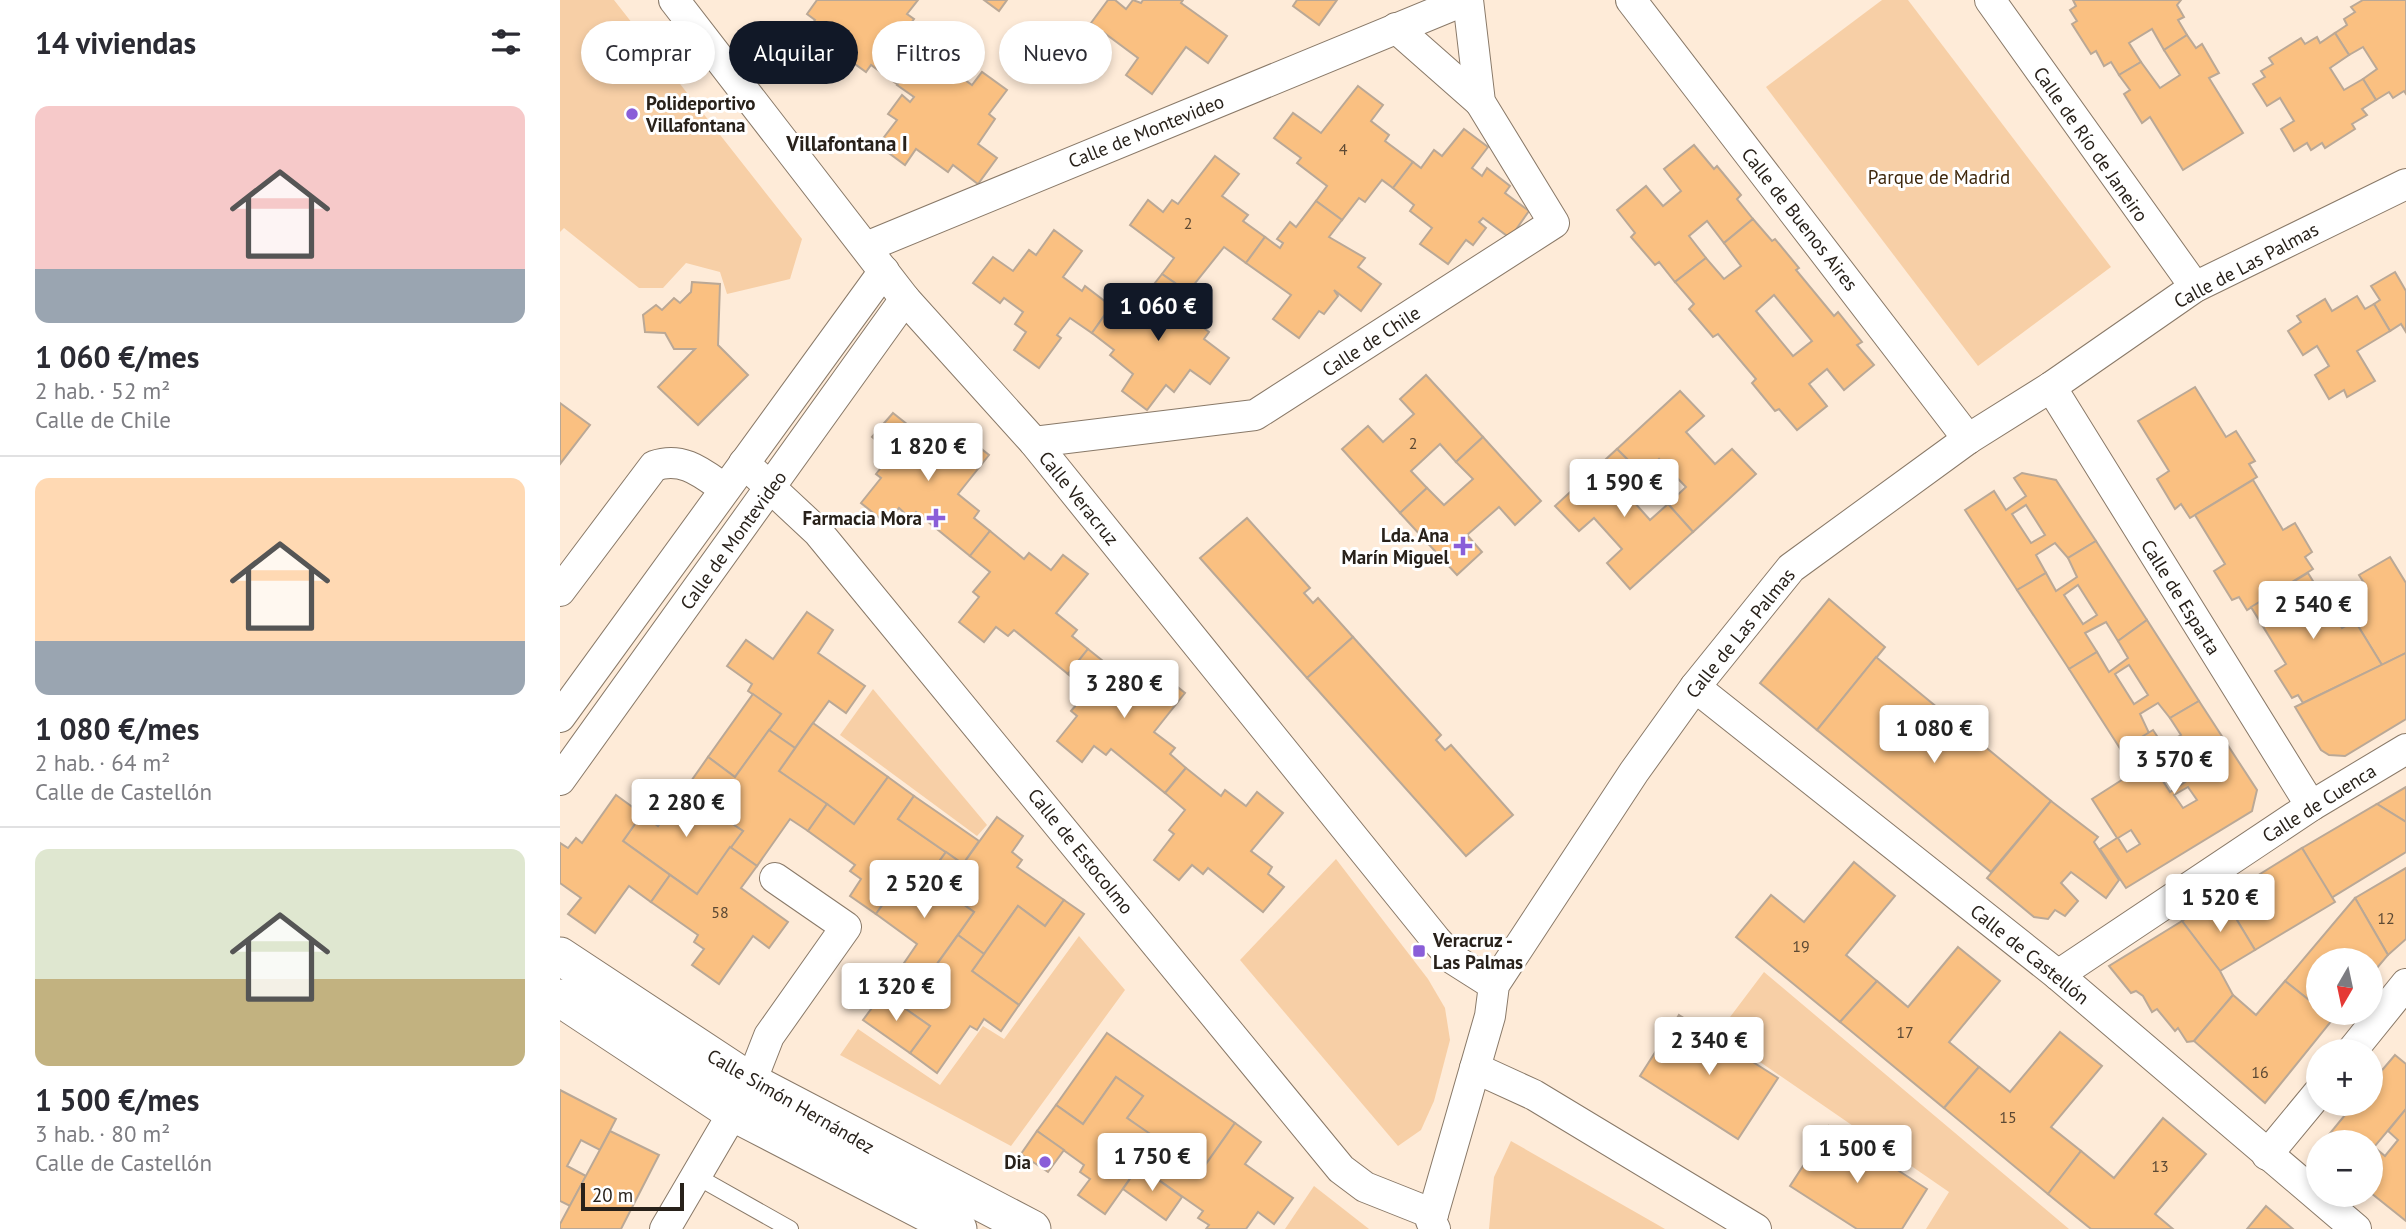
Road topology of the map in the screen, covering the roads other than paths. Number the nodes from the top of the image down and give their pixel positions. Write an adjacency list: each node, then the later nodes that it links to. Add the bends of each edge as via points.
1 (674, 0): 8 (street, Calle Veracruz)
2 (1467, 0): 5 (street, Calle de Montevideo); 6 (street, Calle de Chile)
3 (1631, 0): 13 (street, Calle de Buenos Aires)
4 (1990, 0): 10 (street, Calle de Río de Janeiro)
5 (1396, 28): 6 (street, Calle de Chile); 8 (street, Calle de Montevideo)
6 (1480, 102): 14 (street, Calle de Chile, via 1554,223 1255,415)
7 (2406, 184): 10 (street, Calle de Las Palmas)
8 (866, 247): 9 (street, Calle Veracruz)
9 (884, 271): 11 (street, Calle Veracruz); 15 (street, Calle de Montevideo)
10 (2195, 288): 12 (street, Calle de Las Palmas)
11 (905, 299): 14 (street, Calle Veracruz); 16 (street, Calle de Montevideo)
12 (2051, 387): 13 (street, Calle de Las Palmas); 23 (street, Calle de Esparta)
13 (1968, 439): 19 (street, Calle de Las Palmas, via 1791,568)
14 (1034, 442): 27 (street, Calle Veracruz, via 1436,940 1453,960)
15 (744, 463): 16 (street, Calle de Estocolmo); 17 (street, Calle de Montevideo)
16 (772, 486): 22 (street, Calle de Montevideo); 36 (street, Calle de Estocolmo, via 818,532 1341,1169)
17 (725, 489): 18 (street, Calle de Montevideo, via 681,462 654,466); 20 (street, Calle de Montevideo)
18 (560, 591)
19 (1696, 687): 26 (street, Calle de Castellón); 27 (street, Calle de Las Palmas, via 1634,772)
20 (560, 717)
21 (2406, 749): 23 (street, Calle de Cuenca)
22 (560, 780)
23 (2311, 806): 26 (street, Calle de Cuenca)
24 (775, 878): 32 (street, via 846,927 769,1036)
25 (560, 956): 32 (street, Calle Simón Hernández)
26 (2058, 975): 34 (street, Calle de Castellón)
27 (1494, 985): 31 (street, Calle de Las Palmas)
28 (2404, 992): 30 (street)
29 (560, 999): 32 (street, Calle Simón Hernández)
30 (2362, 1039)
31 (1475, 1068): 36 (street, Calle de Las Palmas); 41 (street, via 1534,1094)
32 (742, 1098): 35 (street); 39 (street, Calle Simón Hernández); 40 (street, Calle Simón Hernández)
33 (2306, 1108): 34 (street)
34 (2267, 1155): 42 (street, Calle de Castellón)
35 (696, 1176): 37 (street); 38 (lane)
36 (1429, 1223)
37 (665, 1229)
38 (790, 1229)
39 (958, 1229)
40 (1032, 1229)
41 (1756, 1229)
42 (2356, 1229)

